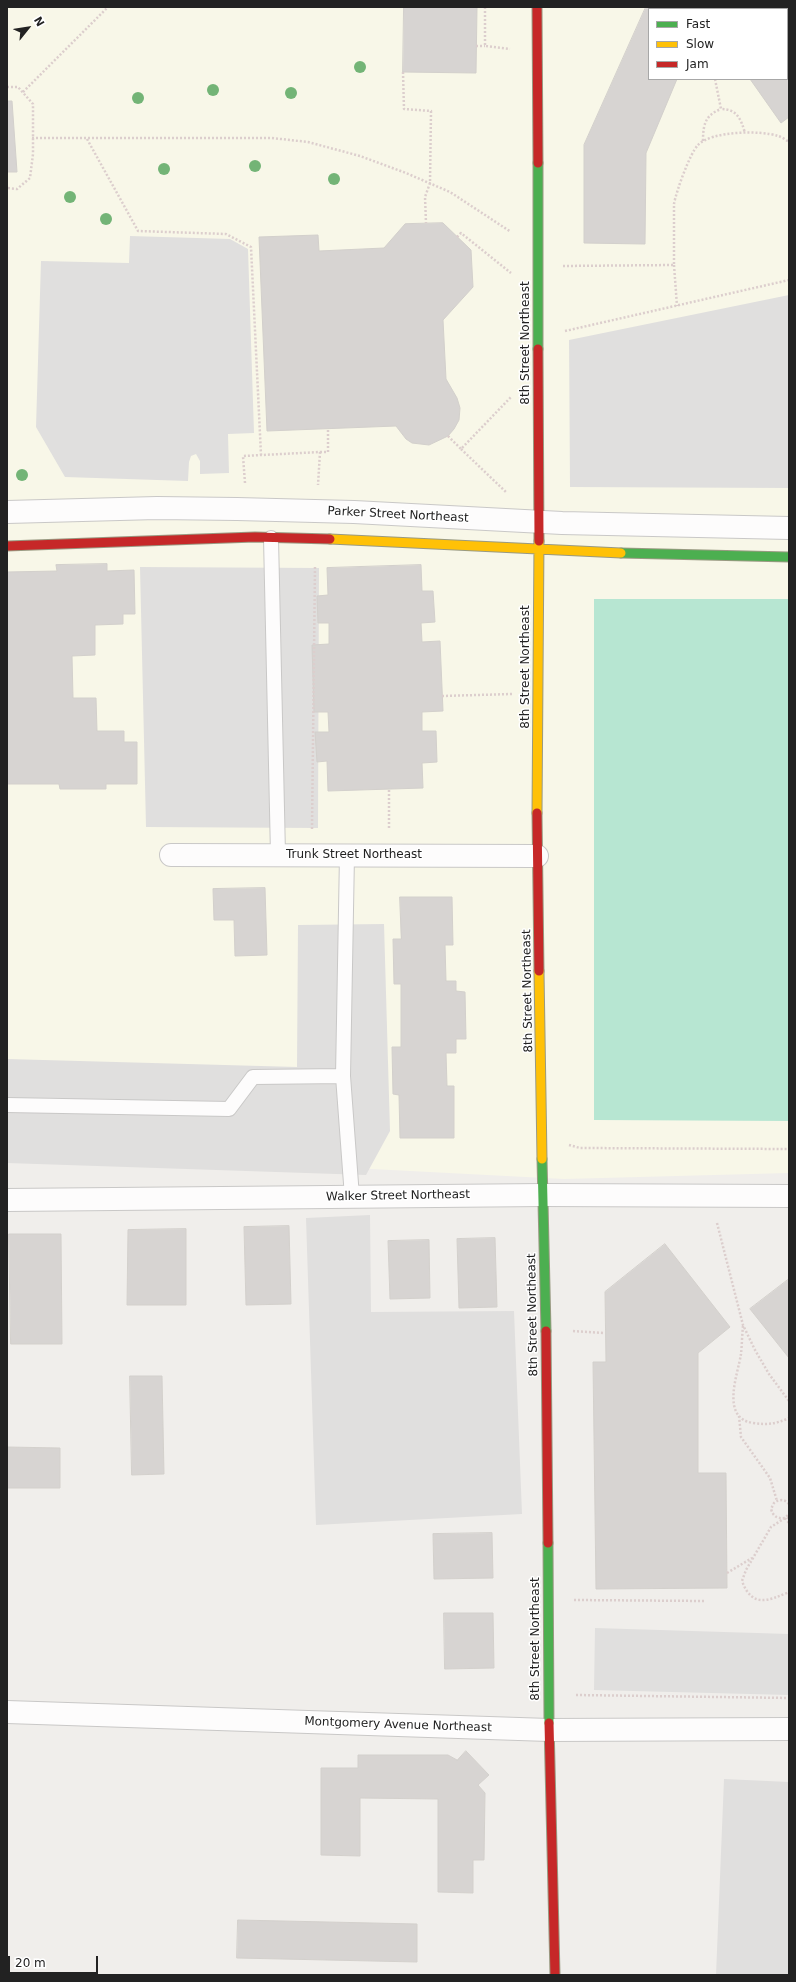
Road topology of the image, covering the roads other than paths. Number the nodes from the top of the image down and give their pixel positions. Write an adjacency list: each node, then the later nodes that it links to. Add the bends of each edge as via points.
1 (537, 7): 3 (street, 8th Street Northeast)
2 (7, 512): 3 (street, Parker Street Northeast, via 157,508 315,511)
3 (539, 522): 4 (street, Parker Street Northeast); 7 (street, 8th Street Northeast)
4 (789, 528)
5 (271, 538): 6 (street); 7 (street, via 386,541); 10 (lane)
6 (7, 546)
7 (539, 550): 8 (street); 12 (street, 8th Street Northeast)
8 (789, 557)
9 (171, 855): 10 (street, Trunk Street Northeast)
10 (278, 855): 11 (street, Trunk Street Northeast)
11 (347, 855): 12 (street, Trunk Street Northeast); 13 (lane)
12 (537, 856): 15 (street, 8th Street Northeast)
13 (343, 1076): 14 (lane, via 253,1077 229,1109); 17 (lane)
14 (7, 1105)
15 (544, 1195): 16 (street, Walker Street Northeast); 17 (street, Walker Street Northeast); 21 (street, 8th Street Northeast)
16 (789, 1196)
17 (352, 1197): 18 (street, Walker Street Northeast)
18 (7, 1200)
19 (7, 1712): 21 (street, Montgomery Avenue Northeast)
20 (789, 1729): 21 (street, Montgomery Avenue Northeast)
21 (549, 1730): 22 (street, 8th Street Northeast)
22 (554, 1975)

